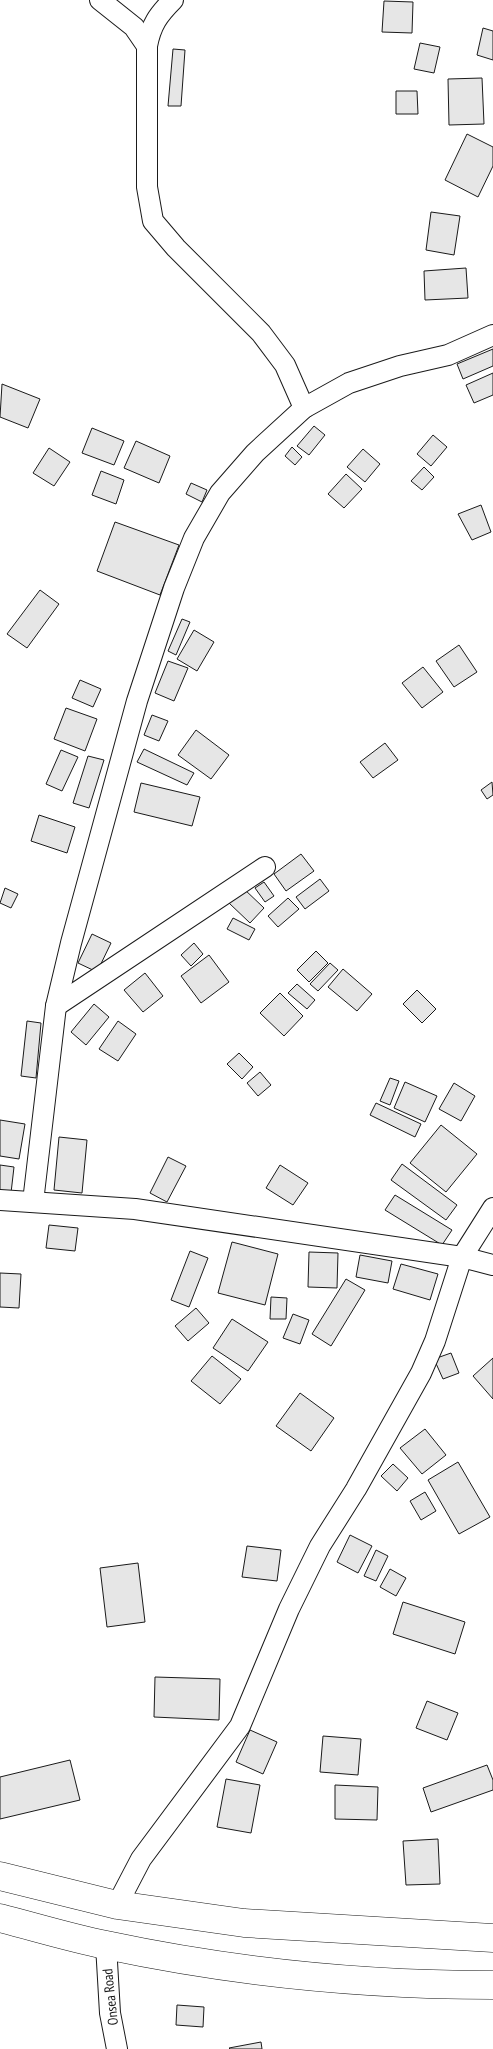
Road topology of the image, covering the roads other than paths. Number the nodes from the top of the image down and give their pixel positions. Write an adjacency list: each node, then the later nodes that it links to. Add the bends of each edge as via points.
1 (100, 0): 3 (street, via 134,27)
2 (173, 0): 3 (street, via 156,18)
3 (147, 46): 5 (street, via 147,187 153,221 261,333 285,365)
4 (493, 335): 5 (street, via 448,354 349,383)
5 (304, 408): 7 (street, via 255,453 220,493 194,538 137,701)
6 (265, 867): 7 (street)
7 (56, 1006): 9 (street)
8 (0, 1200): 9 (street)
9 (32, 1202): 11 (street, via 135,1209)
10 (493, 1208): 11 (street)
11 (462, 1257): 12 (street); 14 (street, via 435,1341 421,1373 320,1546 289,1609 240,1726 141,1859)
12 (493, 1265)
13 (0, 1876): 14 (highway)
14 (117, 1905): 16 (highway, via 244,1923)
15 (0, 1918): 17 (highway)
16 (493, 1938)
17 (106, 1945): 18 (highway, via 262,1971 427,1985); 19 (street, Onsea Road, via 110,2014)
18 (493, 1985)
19 (118, 2049)

